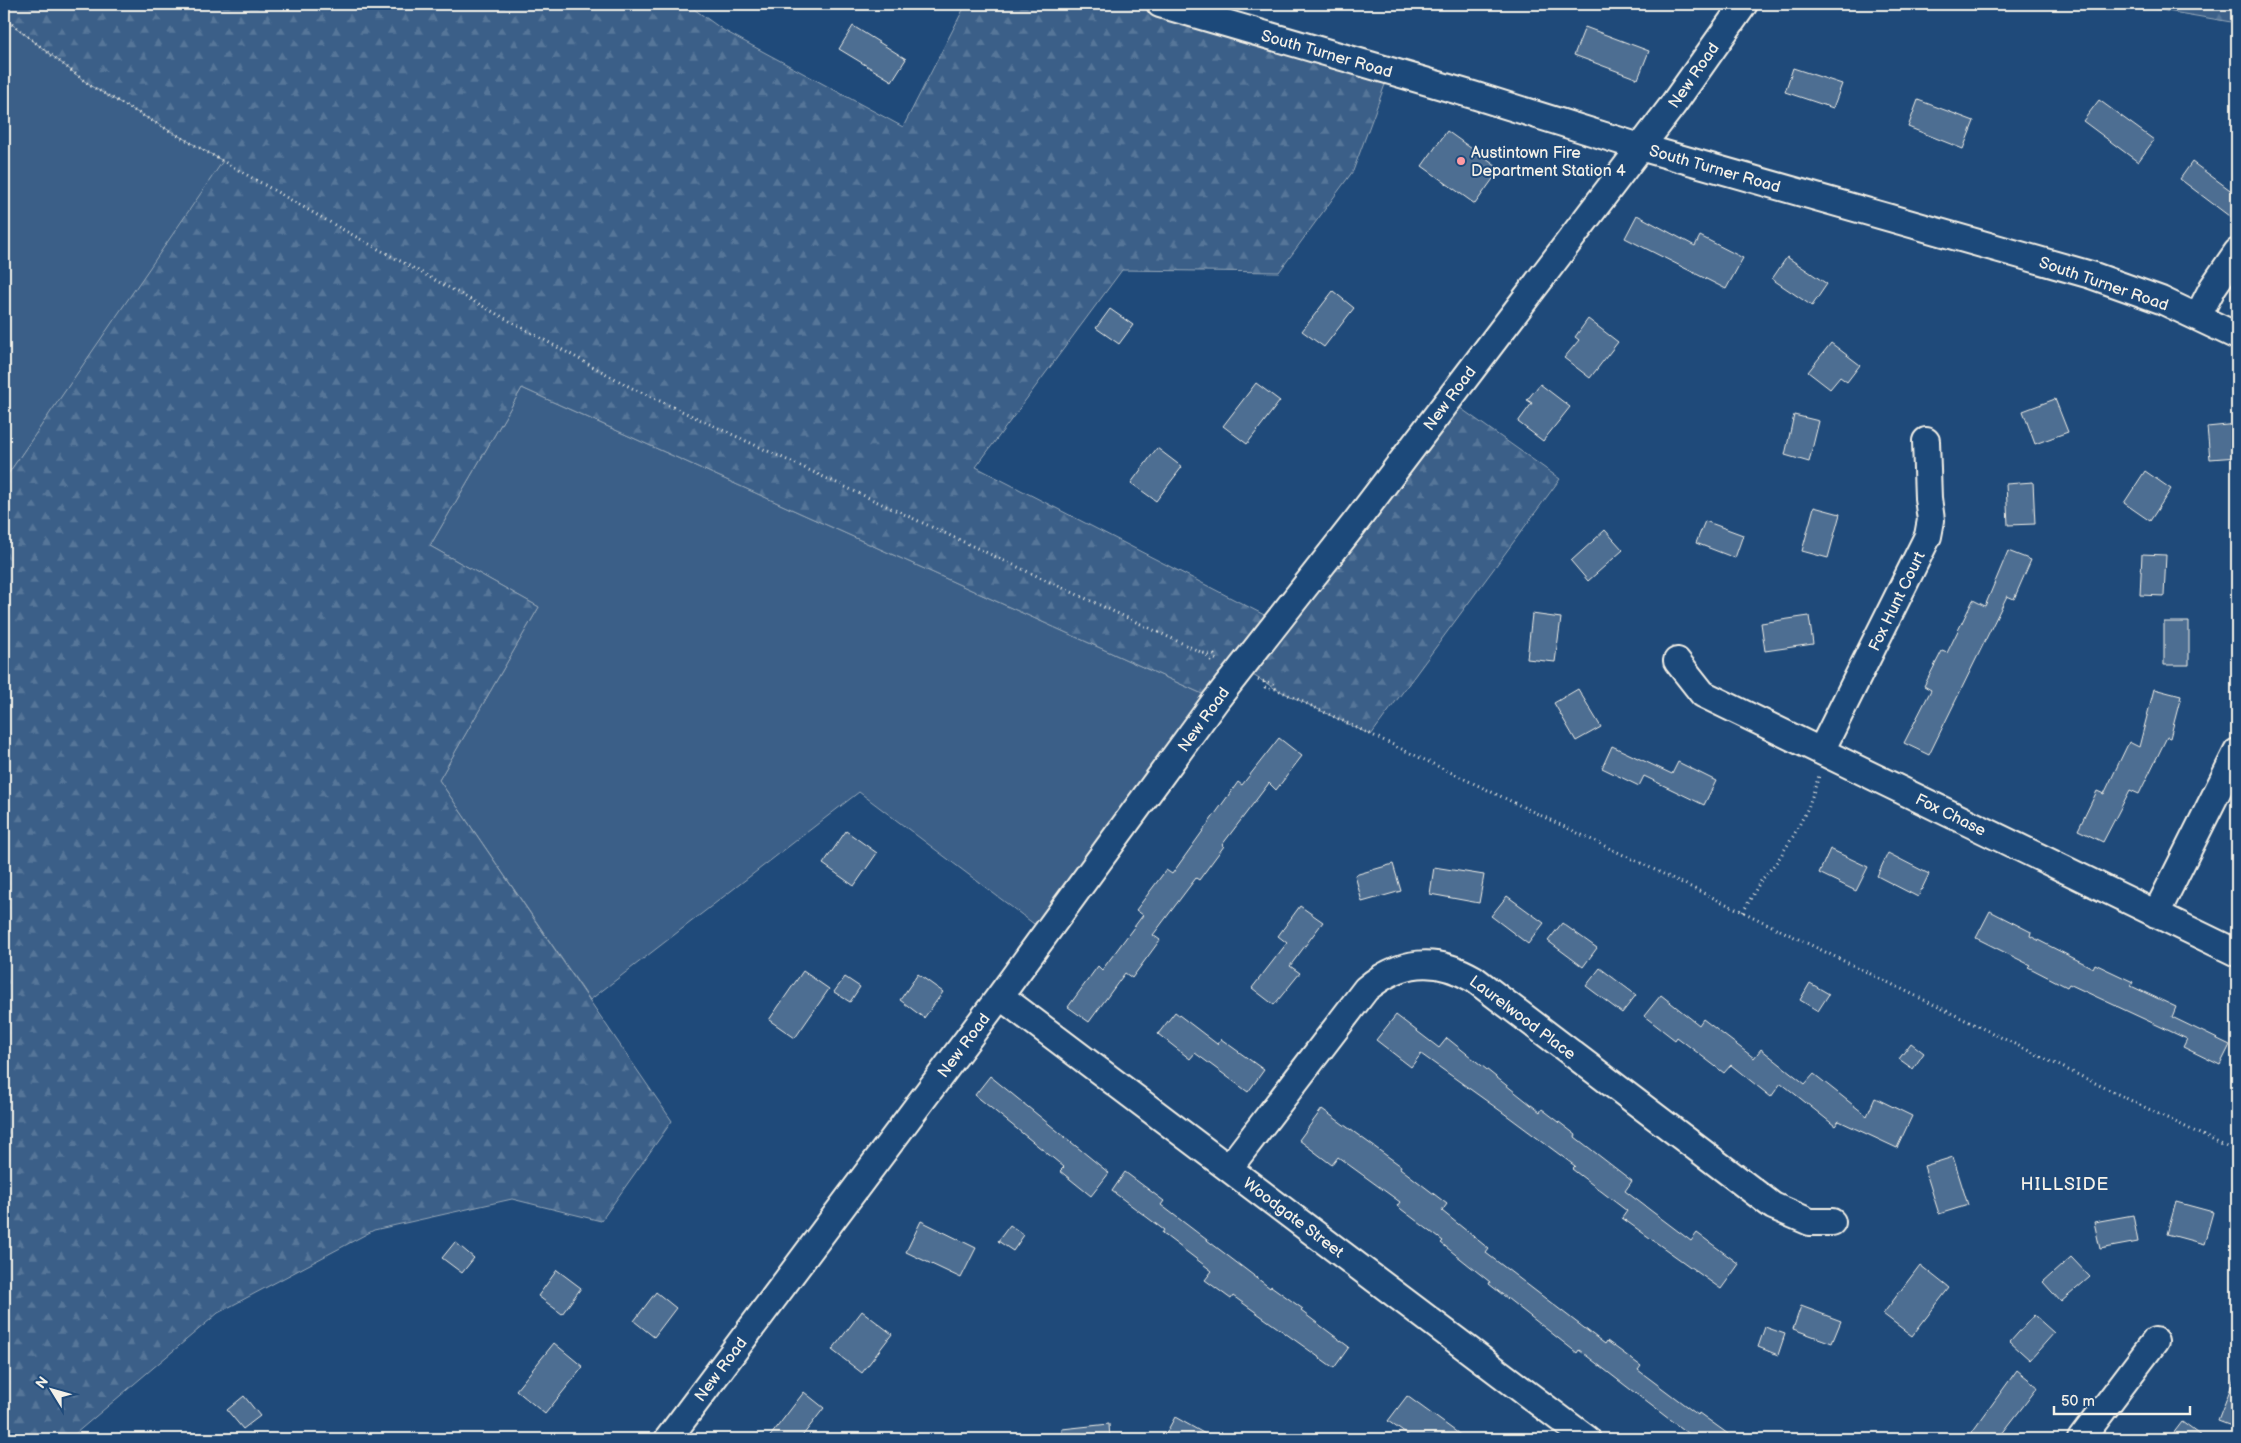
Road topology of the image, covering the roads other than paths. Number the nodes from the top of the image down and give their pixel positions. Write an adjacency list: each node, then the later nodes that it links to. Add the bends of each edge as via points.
1 (1160, 4): 3 (street, South Turner Road)
2 (1744, 4): 3 (street, New Road)
3 (1640, 147): 5 (street, South Turner Road, via 2091,275); 13 (street, New Road, via 1216,700)
4 (2237, 252): 5 (street)
5 (2198, 316): 6 (street, South Turner Road)
6 (2237, 336)
7 (1926, 441): 10 (street, Fox Hunt Court, via 1928,536)
8 (1677, 661): 10 (street, Fox Chase, via 1703,694)
9 (2237, 752): 11 (street)
10 (1824, 753): 11 (street, Fox Chase)
11 (2156, 914): 12 (street, Fox Chase)
12 (2237, 953)
13 (1000, 996): 14 (street, Woodgate Street); 17 (street, New Road)
14 (1229, 1168): 15 (street, Laurelwood Place, via 1366,989 1381,976 1402,967 1425,964 1444,966 1474,979 1773,1206 1810,1222); 18 (street, Woodgate Street)
15 (1832, 1222)
16 (2155, 1342): 19 (street)
17 (668, 1439)
18 (1587, 1439)
19 (2081, 1439)

